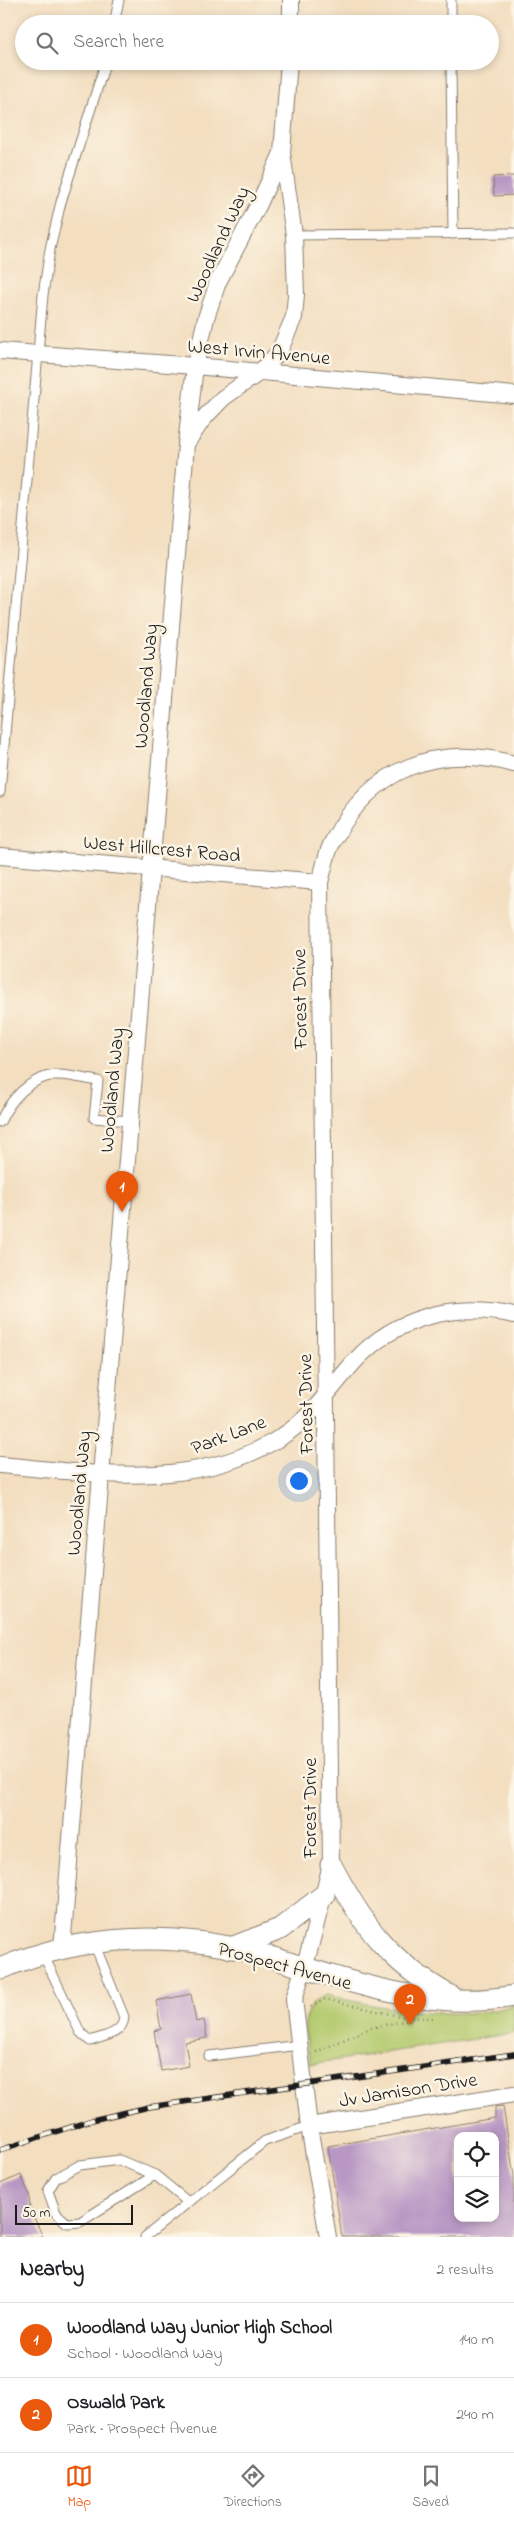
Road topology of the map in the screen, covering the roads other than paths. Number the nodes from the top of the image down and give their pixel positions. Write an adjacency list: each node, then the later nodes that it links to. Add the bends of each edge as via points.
1 (119, 0): 4 (lane)
2 (291, 0): 5 (street)
3 (450, 0): 6 (lane)
4 (116, 15)
5 (291, 15)
6 (451, 15)
7 (103, 70): 15 (lane, via 61,202 50,249)
8 (288, 70): 10 (street, Woodland Way)
9 (451, 70): 12 (lane)
10 (282, 153): 13 (street, Woodland Way); 16 (street, Woodland Way, via 218,282)
11 (514, 233): 12 (lane)
12 (453, 234): 13 (lane)
13 (294, 235): 17 (street, Woodland Way, via 294,317 279,352)
14 (0, 351): 15 (street, West Irvin Avenue)
15 (36, 354): 16 (street, West Irvin Avenue); 21 (lane)
16 (195, 366): 17 (street, West Irvin Avenue); 19 (street, Woodland Way)
17 (260, 372): 18 (street, West Irvin Avenue); 19 (street, Woodland Way, via 223,398 203,419)
18 (514, 396)
19 (186, 445): 23 (street, Woodland Way)
20 (514, 764): 24 (street, Forest Drive, via 490,757 431,758 381,783 346,819 332,843)
21 (0, 792)
22 (0, 856): 23 (street, West Hillcrest Road)
23 (152, 869): 24 (street, West Hillcrest Road); 25 (street, Woodland Way)
24 (320, 882): 28 (street, Forest Drive)
25 (130, 1121): 26 (lane, via 94,1118 98,1080 55,1075 40,1079 19,1093 6,1108); 30 (street, Woodland Way)
26 (0, 1122)
27 (514, 1314): 28 (street, Park Lane, via 457,1310 421,1317 401,1325 356,1360)
28 (326, 1395): 30 (street, Park Lane, via 303,1423 240,1457 161,1476); 31 (street, Forest Drive)
29 (0, 1465): 30 (street, Park Lane)
30 (101, 1474): 35 (street, Woodland Way)
31 (331, 1865): 32 (street, Forest Drive); 39 (street, via 352,1906 398,1962 421,1980)
32 (324, 1895): 34 (street, via 280,1929); 37 (street, Forest Drive)
33 (94, 1942): 34 (street, Prospect Avenue, via 140,1939); 35 (street, Prospect Avenue); 35 (lane, via 124,2024 119,2030 90,2041 80,2032)
34 (231, 1948): 37 (street, Prospect Avenue)
35 (52, 1950): 36 (street, Prospect Avenue)
36 (0, 1969)
37 (304, 1969): 39 (street, Prospect Avenue, via 408,1996); 40 (street, Forest Drive, via 294,1999)
38 (514, 1996): 39 (street, Prospect Avenue)
39 (457, 1999)
40 (305, 2045): 41 (lane); 43 (street, Forest Drive)
41 (209, 2056)
42 (514, 2094): 43 (street, Jv Jamison Drive)
43 (309, 2126): 45 (lane, via 265,2141); 47 (street, Forest Drive)
44 (155, 2174): 44 (lane, via 119,2160 80,2165 56,2178 48,2190 56,2213 68,2224 80,2222); 45 (lane)
45 (188, 2202): 46 (lane)
46 (145, 2237)
47 (328, 2237)

